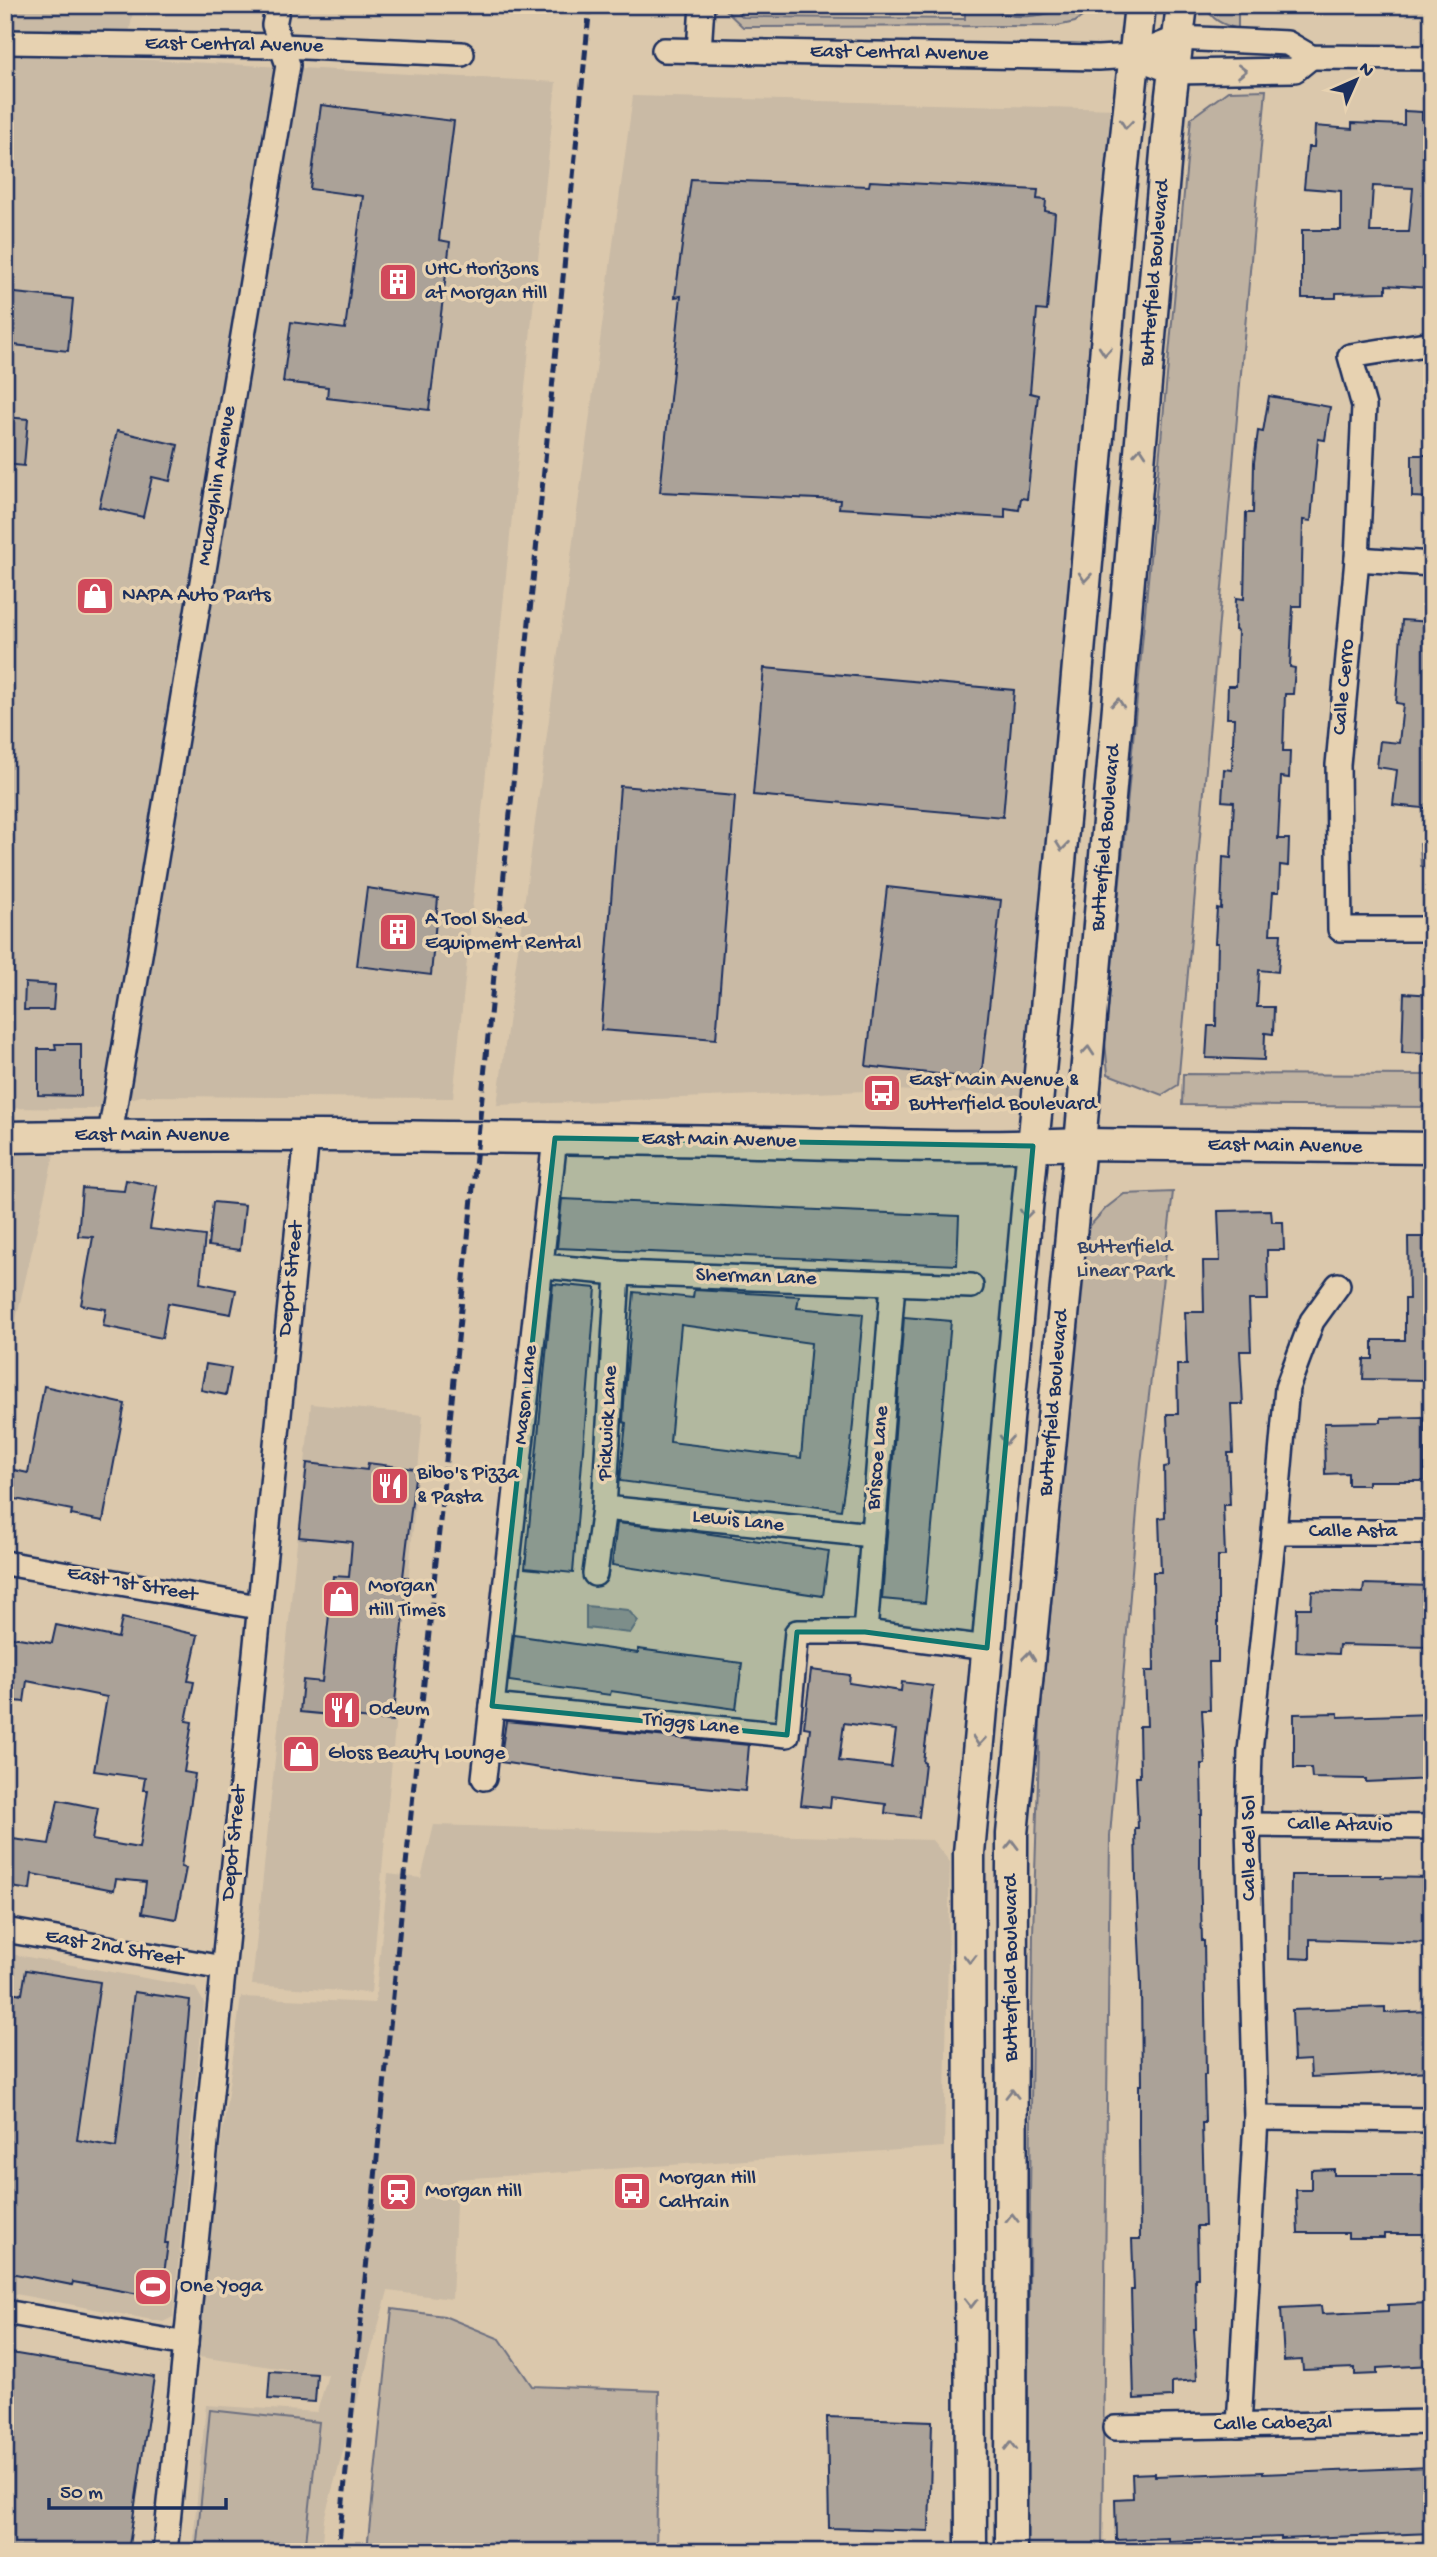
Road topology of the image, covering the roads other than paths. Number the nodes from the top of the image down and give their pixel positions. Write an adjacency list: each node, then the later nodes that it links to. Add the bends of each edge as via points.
1 (278, 5): 7 (street, McLaughlin Avenue, via 274,26)
2 (702, 5): 9 (street)
3 (1140, 5): 11 (main road, Butterfield Boulevard)
4 (1182, 5): 5 (main road, Butterfield Boulevard)
5 (1178, 38): 11 (street, East Central Avenue); 12 (street, East Central Avenue, via 1287,43); 14 (main road, Butterfield Boulevard)
6 (5, 42): 7 (street, East Central Avenue)
7 (282, 46): 10 (street, East Central Avenue); 19 (street, McLaughlin Avenue, via 288,65)
8 (664, 50): 9 (street, East Central Avenue)
9 (699, 51): 11 (street, East Central Avenue)
10 (462, 54)
11 (1133, 56): 14 (street, East Central Avenue); 24 (main road, Butterfield Boulevard, one-way to 24)
12 (1311, 57): 13 (street, East Central Avenue); 14 (street, East Central Avenue, one-way to 12, via 1295,70)
13 (1432, 58)
14 (1174, 72): 23 (main road, Butterfield Boulevard, one-way to 14)
15 (1432, 342): 16 (street, Calle Cerro, via 1350,356 1364,406)
16 (1357, 559): 17 (street); 18 (street, Calle Cerro, via 1338,765 1340,929)
17 (1432, 564)
18 (1432, 929)
19 (110, 1135): 20 (main road, East Main Avenue); 21 (main road, East Main Avenue)
20 (307, 1135): 22 (main road, East Main Avenue); 37 (street, Depot Street)
21 (5, 1137)
22 (555, 1138): 24 (main road, East Main Avenue); 26 (street, Mason Lane)
23 (1080, 1144): 24 (main road, East Main Avenue); 25 (main road, East Main Avenue); 55 (main road, Butterfield Boulevard, one-way to 23, via 1013,1834)
24 (1033, 1146): 39 (main road, Butterfield Boulevard, one-way to 39)
25 (1432, 1148)
26 (542, 1266): 27 (street, Sherman Lane); 40 (street, Mason Lane)
27 (618, 1273): 28 (street, Sherman Lane); 31 (street, Pickwick Lane)
28 (893, 1284): 30 (street, Sherman Lane); 34 (street, Briscoe Lane)
29 (1338, 1285): 32 (street, Calle del Sol, via 1312,1321 1287,1388)
30 (971, 1286)
31 (604, 1508): 34 (street, Lewis Lane); 36 (street, Pickwick Lane)
32 (1274, 1532): 33 (street, Calle Asta); 42 (street, Calle del Sol, via 1250,1751)
33 (1432, 1532)
34 (872, 1535): 38 (street, Briscoe Lane)
35 (5, 1563): 37 (street, East 1st Street)
36 (595, 1574)
37 (258, 1607): 45 (street, Depot Street)
38 (864, 1632): 39 (street); 40 (street, Triggs Lane, via 797,1632 787,1735)
39 (987, 1648): 54 (main road, Butterfield Boulevard, one-way to 54, via 969,1853)
40 (492, 1706): 41 (street, Mason Lane)
41 (484, 1778)
42 (1248, 1825): 43 (street, Calle Atavio); 46 (street, Calle del Sol)
43 (1432, 1827)
44 (5, 1930): 45 (street, East 2nd Street)
45 (223, 1968): 49 (street, Depot Street)
46 (1256, 2118): 47 (street); 51 (street, Calle del Sol)
47 (1432, 2120)
48 (5, 2312): 49 (street)
49 (186, 2344): 53 (street, Depot Street)
50 (1432, 2422): 51 (street, Calle Cabezal)
51 (1238, 2426): 52 (street, Calle Cabezal)
52 (1115, 2428)
53 (165, 2552)
54 (971, 2552)
55 (1011, 2552)

